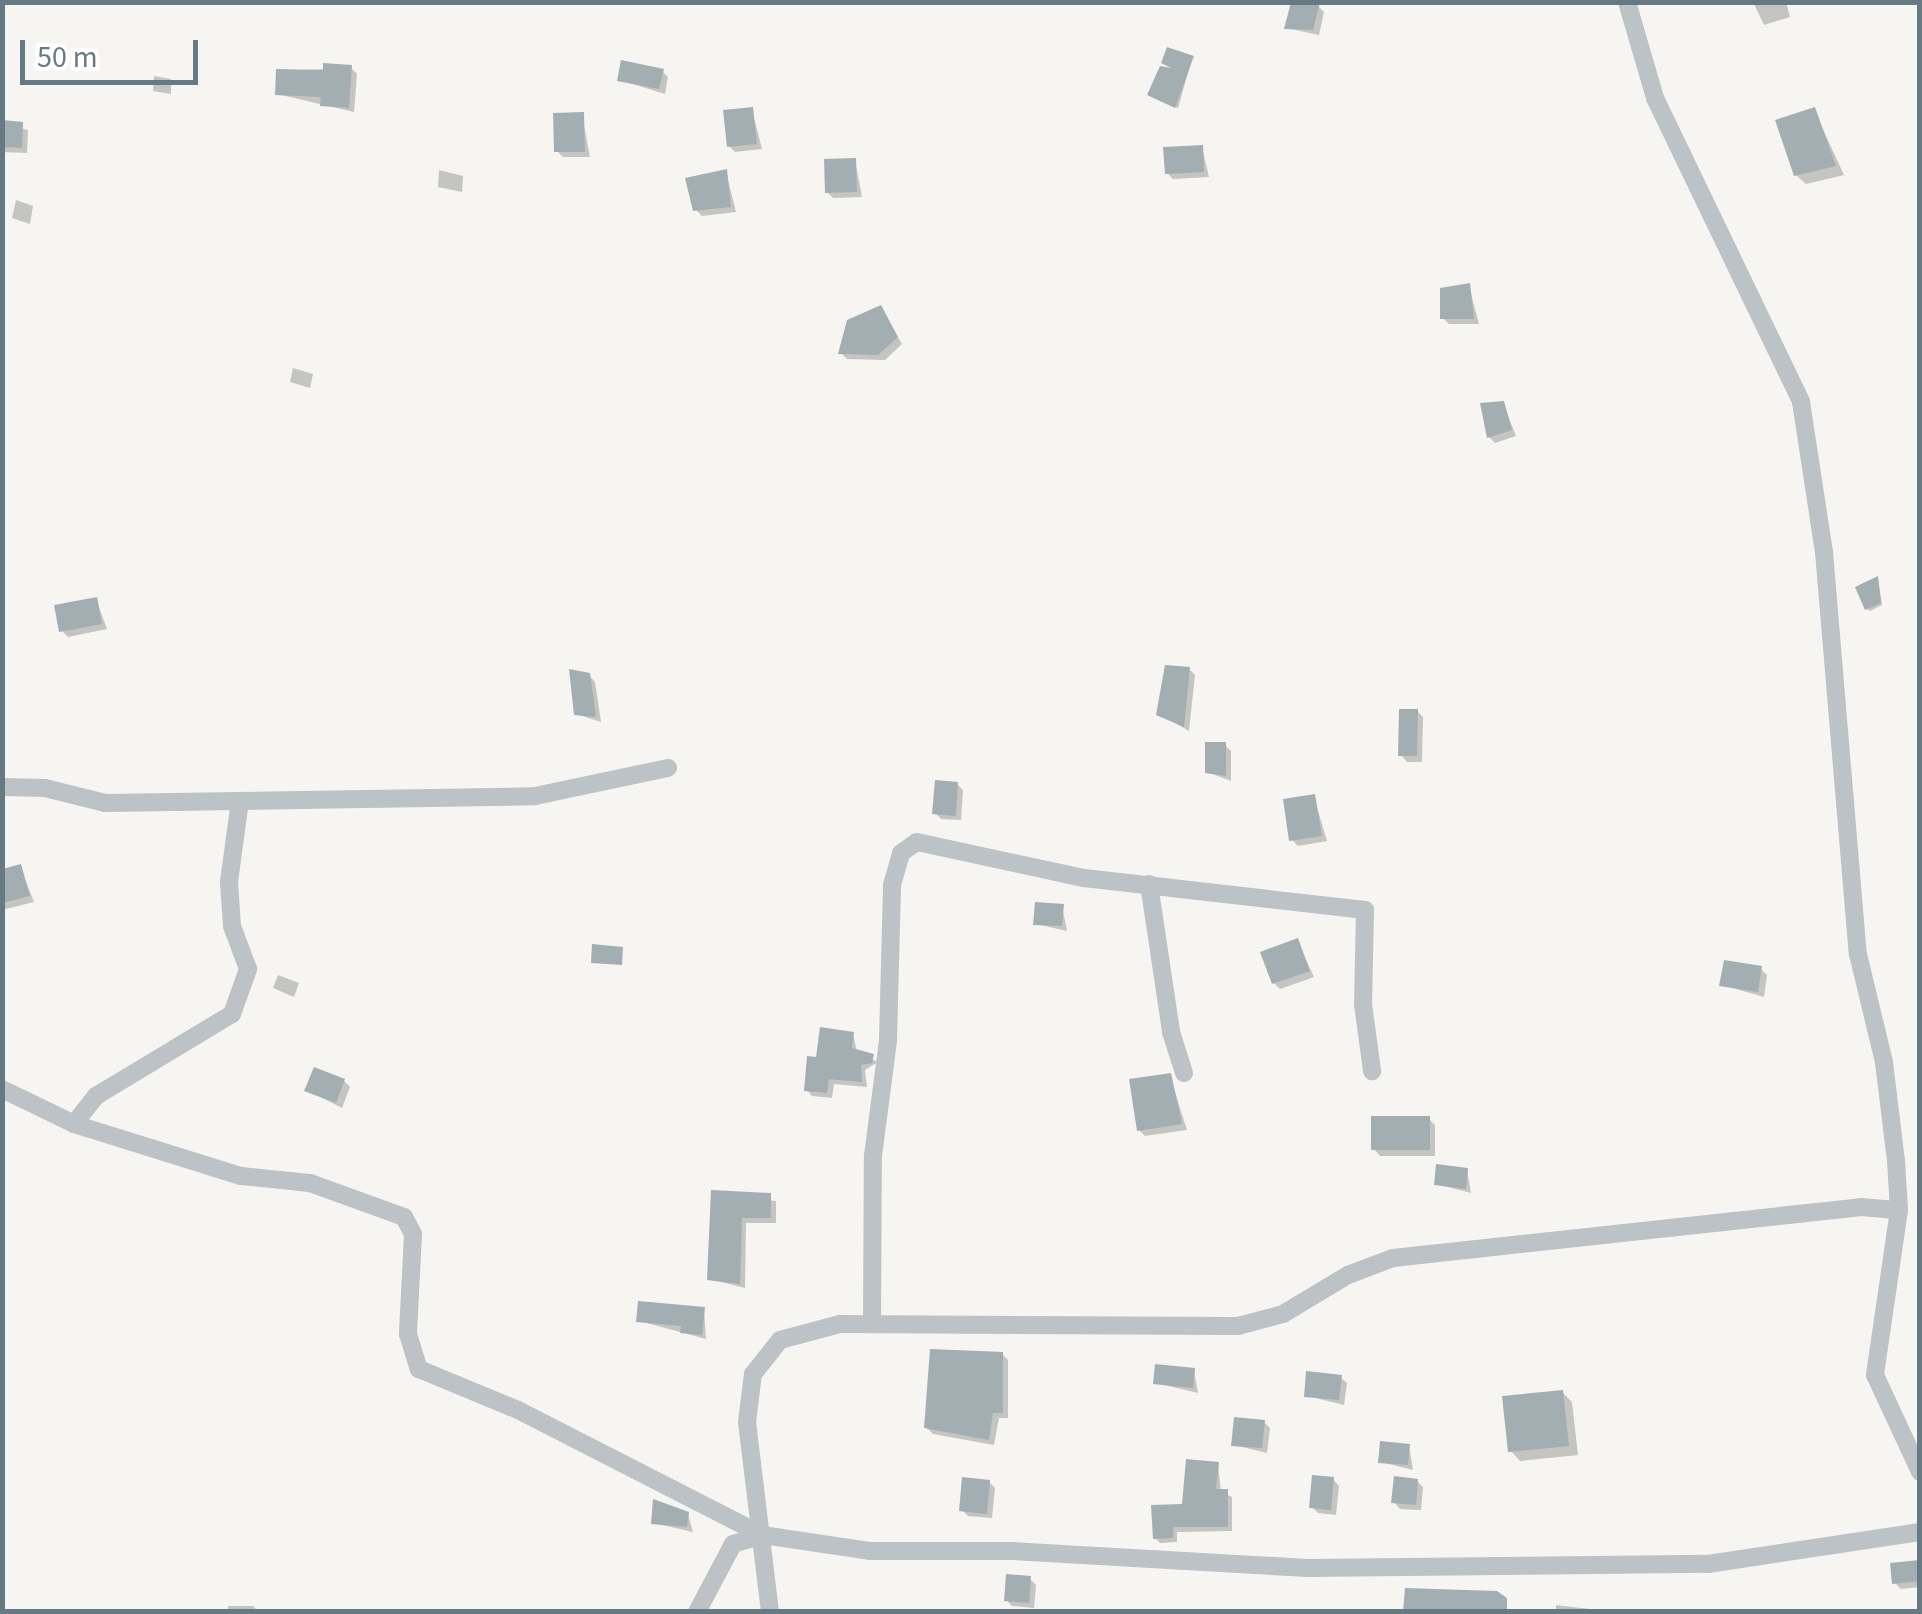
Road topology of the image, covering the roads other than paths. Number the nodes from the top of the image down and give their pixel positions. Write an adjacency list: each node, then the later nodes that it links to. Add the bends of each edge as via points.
1 (1627, 2): 10 (street, via 1654,98 1801,402 1824,552 1858,954 1884,1062)
2 (668, 768): 4 (street, via 535,796)
3 (2, 787): 4 (street, via 44,788 106,803)
4 (240, 801): 9 (street, via 229,882 232,926 248,969 232,1014 96,1096)
5 (1149, 884): 6 (street, via 1365,910 1363,1004); 7 (street, via 1171,1032); 11 (street, via 1084,878 917,842 901,853 892,885 888,1040 873,1156)
6 (1372, 1071)
7 (1184, 1073)
8 (2, 1089): 9 (street)
9 (74, 1124): 14 (street, via 241,1176 310,1184 404,1217 413,1234 408,1334 419,1369 518,1410)
10 (1899, 1210): 11 (street, via 1861,1207 1393,1258 1348,1275 1283,1314 1238,1326); 12 (street, via 1875,1375)
11 (872, 1324): 14 (street, via 840,1324 780,1340 753,1374 747,1422)
12 (1920, 1472)
13 (1920, 1532): 14 (street, via 1708,1564 1308,1568 1012,1551 872,1551)
14 (762, 1535): 15 (street, via 733,1544); 16 (street)
15 (698, 1612)
16 (770, 1612)

